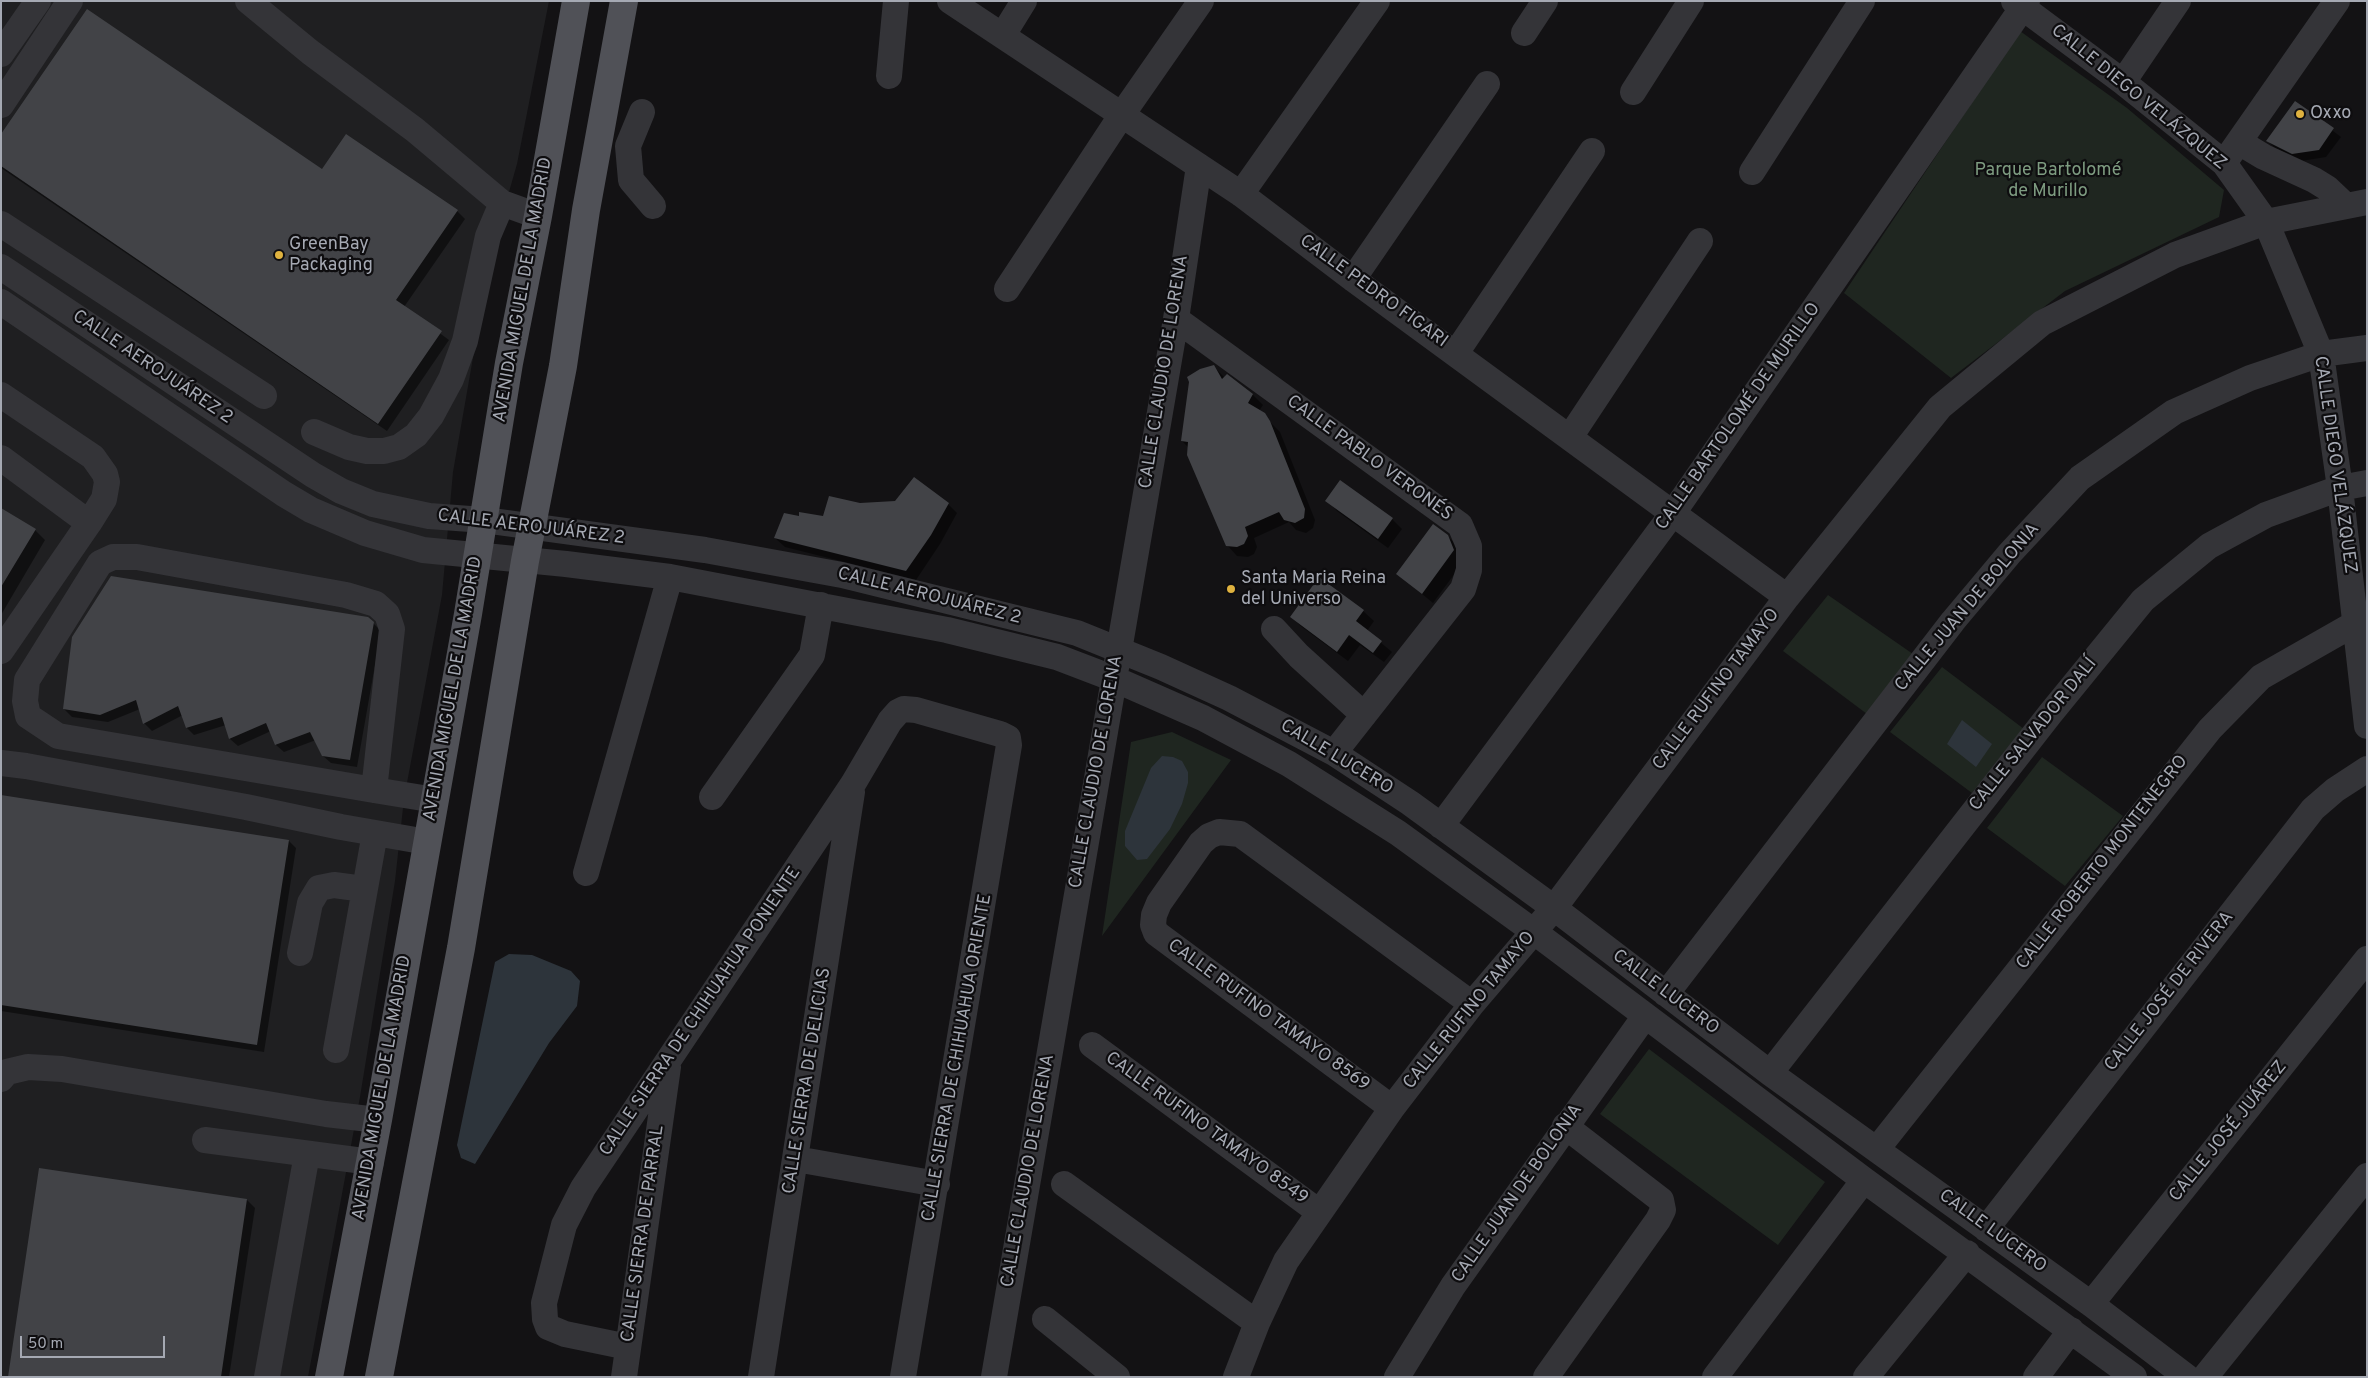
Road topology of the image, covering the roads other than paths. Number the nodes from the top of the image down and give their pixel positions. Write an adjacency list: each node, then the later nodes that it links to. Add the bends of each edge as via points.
1 (38, 1): 19 (street)
2 (70, 1): 24 (street)
3 (248, 1): 33 (street, via 415,130)
4 (576, 1): 36 (main road, AVENIDA MIGUEL DE LA MADRID)
5 (624, 1): 59 (main road, via 586,210 563,366)
6 (896, 1): 20 (street)
7 (950, 1): 18 (street, CALLE PEDRO FIGARI)
8 (1024, 1): 18 (street)
9 (1202, 1): 26 (street)
10 (1377, 1): 32 (street)
11 (1544, 1): 17 (street)
12 (1691, 1): 23 (street)
13 (1862, 1): 31 (street)
14 (2178, 1): 21 (street)
15 (2337, 1): 27 (street)
16 (2021, 3): 21 (street, CALLE DIEGO VELÁZQUEZ); 55 (street, CALLE BARTOLOMÉ DE MURILLO)
17 (1524, 33)
18 (1003, 35): 26 (street, CALLE PEDRO FIGARI)
19 (1, 54)
20 (888, 76)
21 (2123, 82): 29 (street, CALLE DIEGO VELÁZQUEZ)
22 (1487, 84): 41 (street)
23 (1633, 92)
24 (1, 105)
25 (642, 112): 35 (street, via 628,146 631,180)
26 (1121, 116): 30 (street, CALLE PEDRO FIGARI); 42 (street)
27 (2239, 142): 29 (street); 34 (street)
28 (1592, 151): 46 (street)
29 (2224, 163): 37 (street, CALLE DIEGO VELÁZQUEZ)
30 (1198, 166): 32 (street, CALLE PEDRO FIGARI); 44 (street, CALLE CLAUDIO DE LORENA)
31 (1752, 172)
32 (1241, 194): 41 (street, CALLE PEDRO FIGARI)
33 (502, 203): 36 (street); 50 (street, via 488,236 459,356 431,416 416,435 399,447 367,451 349,448)
34 (2361, 203): 37 (street, CALLE RUFINO TAMAYO)
35 (652, 206)
36 (538, 216): 57 (main road, AVENIDA MIGUEL DE LA MADRID, via 509,362)
37 (2266, 222): 47 (street, CALLE DIEGO VELÁZQUEZ); 64 (street, CALLE RUFINO TAMAYO, via 2175,255 2042,323 1940,407)
38 (1, 224): 49 (street)
39 (1700, 240): 51 (street)
40 (1, 267): 56 (street, CALLE AEROJUÁREZ 2, via 313,475 373,504)
41 (1353, 279): 46 (street, CALLE PEDRO FIGARI)
42 (1007, 289)
43 (1, 302): 60 (street, CALLE AEROJUÁREZ 2, via 284,494 336,522)
44 (1176, 319): 69 (street, CALLE CLAUDIO DE LORENA); 71 (street, CALLE PABLO VERONÉS, via 1460,525 1470,557 1463,589)
45 (2367, 348): 47 (street, CALLE JUAN DE BOLONIA)
46 (1456, 353): 51 (street, CALLE PEDRO FIGARI)
47 (2321, 354): 54 (street, CALLE DIEGO VELÁZQUEZ); 90 (street, CALLE JUAN DE BOLONIA, via 2250,378 2174,412 2080,478 2010,552 1953,621)
48 (1, 395): 58 (street, via 82,449 100,465 107,490)
49 (264, 396)
50 (314, 432)
51 (1570, 437): 55 (street, CALLE PEDRO FIGARI)
52 (1, 458): 58 (street)
53 (2367, 483): 54 (street, CALLE SALVADOR DALÍ)
54 (2340, 488): 66 (street, CALLE DIEGO VELÁZQUEZ); 96 (street, CALLE SALVADOR DALÍ, via 2266,515 2209,546 2143,600 2038,729)
55 (1673, 513): 64 (street, CALLE PEDRO FIGARI); 81 (street, CALLE BARTOLOMÉ DE MURILLO)
56 (430, 516): 57 (street, CALLE AEROJUÁREZ 2); 60 (street)
57 (484, 520): 59 (street, CALLE AEROJUÁREZ 2); 61 (main road, AVENIDA MIGUEL DE LA MADRID)
58 (89, 523): 68 (street)
59 (532, 527): 62 (main road); 69 (street, CALLE AEROJUÁREZ 2, via 705,550 842,575 1077,633)
60 (423, 550): 61 (street, CALLE AEROJUÁREZ 2)
61 (478, 556): 62 (street, CALLE AEROJUÁREZ 2); 80 (main road, AVENIDA MIGUEL DE LA MADRID)
62 (525, 561): 63 (street, CALLE AEROJUÁREZ 2); 120 (main road, via 461,948)
63 (670, 577): 65 (street, CALLE AEROJUÁREZ 2); 84 (street)
64 (1787, 597): 86 (street, CALLE RUFINO TAMAYO)
65 (821, 605): 70 (street, CALLE AEROJUÁREZ 2, via 1014,646 1057,657); 79 (street, via 812,655)
66 (2360, 623): 72 (street, CALLE DIEGO VELÁZQUEZ); 102 (street, CALLE ROBERTO MONTENEGRO, via 2261,678 2210,729)
67 (1274, 629): 71 (street)
68 (1, 650)
69 (1118, 650): 70 (street, CALLE CLAUDIO DE LORENA); 74 (street, CALLE LUCERO, via 1229,698)
70 (1112, 678): 87 (street, CALLE LUCERO, via 1203,718 1289,764 1398,834); 124 (street, CALLE CLAUDIO DE LORENA)
71 (1364, 715): 74 (street, CALLE PABLO VERONÉS)
72 (2367, 726)
73 (1008, 738): 77 (street, CALLE SIERRA DE CHIHUAHUA PONIENTE, via 904,709 882,732); 108 (street, CALLE SIERRA DE CHIHUAHUA ORIENTE, via 1006,769)
74 (1334, 753): 81 (street, CALLE LUCERO)
75 (1, 763): 82 (street)
76 (2367, 769): 111 (street, CALLE JOSÉ DE RIVERA, via 2313,809)
77 (854, 784): 95 (street, CALLE SIERRA DE CHIHUAHUA PONIENTE); 104 (street, CALLE SIERRA DE DELICIAS)
78 (374, 790): 78 (street, via 58,736 28,716 26,680 100,563 113,557 147,559 346,595 376,604 387,614 392,629); 80 (street)
79 (712, 797)
80 (435, 800): 83 (main road, AVENIDA MIGUEL DE LA MADRID)
81 (1441, 826): 86 (street, CALLE LUCERO)
82 (375, 833): 83 (street); 85 (street)
83 (427, 842): 99 (main road, AVENIDA MIGUEL DE LA MADRID)
84 (586, 873)
85 (364, 889): 88 (street, via 334,885 319,888 310,903); 94 (street)
86 (1554, 908): 87 (street, CALLE RUFINO TAMAYO); 90 (street, CALLE LUCERO)
87 (1534, 932): 91 (street, CALLE RUFINO TAMAYO); 92 (street, CALLE LUCERO)
88 (300, 953)
89 (2367, 959): 113 (street, CALLE JOSÉ JUÁREZ)
90 (1666, 994): 96 (street, CALLE LUCERO)
91 (1472, 1004): 98 (street, CALLE RUFINO TAMAYO); 98 (street, CALLE RUFINO TAMAYO 8569, via 1240,834 1219,832 1201,843 1159,903 1154,915 1156,933)
92 (1645, 1016): 100 (street, CALLE JUAN DE BOLONIA); 107 (street, CALLE LUCERO)
93 (1092, 1045): 110 (street, CALLE RUFINO TAMAYO 8549)
94 (336, 1050)
95 (669, 1061): 117 (street, CALLE SIERRA DE PARRAL); 117 (street, CALLE SIERRA DE CHIHUAHUA PONIENTE, via 571,1209 560,1238 544,1303 548,1327 565,1334)
96 (1770, 1073): 102 (street, CALLE LUCERO)
97 (1, 1079): 99 (street, via 7,1072 28,1067 62,1069)
98 (1392, 1108): 110 (street, CALLE RUFINO TAMAYO)
99 (378, 1120): 105 (main road, AVENIDA MIGUEL DE LA MADRID)
100 (1565, 1126): 127 (street, CALLE JUAN DE BOLONIA, via 1453,1286); 128 (street, via 1661,1200 1663,1210)
101 (205, 1140): 103 (street)
102 (1877, 1149): 111 (street, CALLE LUCERO)
103 (307, 1154): 105 (street); 118 (street)
104 (796, 1159): 108 (street); 122 (street, CALLE SIERRA DE DELICIAS)
105 (371, 1162): 119 (main road, AVENIDA MIGUEL DE LA MADRID)
106 (2367, 1176): 134 (street)
107 (1864, 1180): 112 (street, CALLE LUCERO); 129 (street)
108 (937, 1184): 123 (street, CALLE SIERRA DE CHIHUAHUA ORIENTE)
109 (1064, 1184): 115 (street)
110 (1319, 1212): 115 (street, CALLE RUFINO TAMAYO, via 1286,1261)
111 (1986, 1229): 113 (street, CALLE LUCERO)
112 (1967, 1253): 116 (street, CALLE LUCERO); 130 (street)
113 (2091, 1304): 133 (street, CALLE LUCERO)
114 (1044, 1319): 125 (street)
115 (1257, 1323): 126 (street, CALLE RUFINO TAMAYO)
116 (2071, 1330): 131 (street); 132 (street, CALLE LUCERO)
117 (628, 1347): 121 (street, CALLE SIERRA DE PARRAL)
118 (267, 1377)
119 (329, 1377)
120 (379, 1377)
121 (624, 1377)
122 (761, 1377)
123 (904, 1377)
124 (994, 1377)
125 (1117, 1377)
126 (1236, 1377)
127 (1397, 1377)
128 (1546, 1377)
129 (1715, 1377)
130 (1866, 1377)
131 (2036, 1377)
132 (2134, 1377)
133 (2187, 1377)
134 (2205, 1377)

